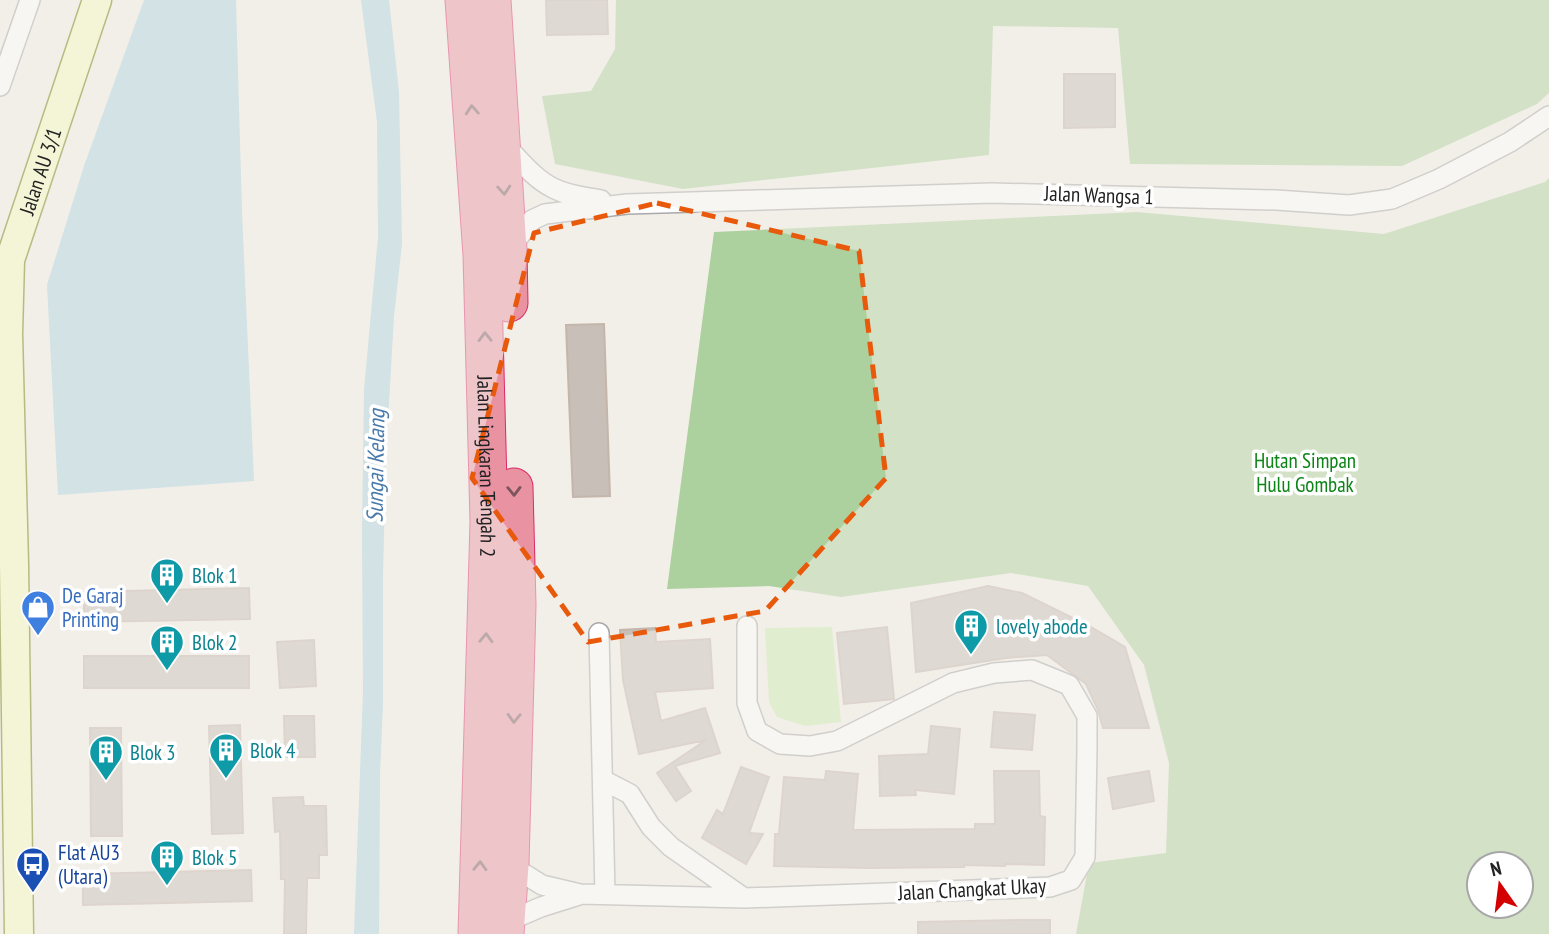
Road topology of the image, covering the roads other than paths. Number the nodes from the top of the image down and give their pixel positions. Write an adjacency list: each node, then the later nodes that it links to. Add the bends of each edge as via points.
1 (30, 0): 5 (street)
2 (97, 0): 10 (main road, Jalan AU 3/1, via 10,260)
3 (464, 0): 18 (highway, Jalan Lingkaran Tengah 2, one-way to 3, via 482,255)
4 (492, 0): 7 (highway, Jalan Lingkaran Tengah 2)
5 (0, 86)
6 (1549, 116): 8 (street, Jalan Wangsa 1, via 1439,179 1392,199 1349,205 992,193)
7 (501, 141): 8 (street, Jalan Wangsa 1, via 552,188); 9 (highway, Jalan Lingkaran Tengah 2, one-way to 9)
8 (627, 204): 9 (street, Jalan Wangsa 1, via 545,214 532,220)
9 (508, 250): 14 (highway, Jalan Lingkaran Tengah 2, one-way to 14, via 517,605)
10 (4, 334): 19 (main road, Jalan AU 3/1, via 14,564)
11 (747, 626): 17 (street, Jalan Changkat Ukay, via 747,703 757,731 780,744 810,746 837,741 953,683 1032,670 1069,685 1087,716 1087,749 1085,857 1071,880 1051,887)
12 (599, 633): 13 (street)
13 (603, 780): 16 (street); 17 (street, via 630,794 651,827 671,847)
14 (510, 865): 15 (street, Jalan Changkat Ukay, via 542,885); 18 (highway, Jalan Lingkaran Tengah 2)
15 (580, 894): 16 (street, Jalan Changkat Ukay); 18 (street, Jalan Changkat Ukay, via 541,906)
16 (605, 894): 17 (street, Jalan Changkat Ukay)
17 (744, 898)
18 (496, 930)
19 (19, 934)

